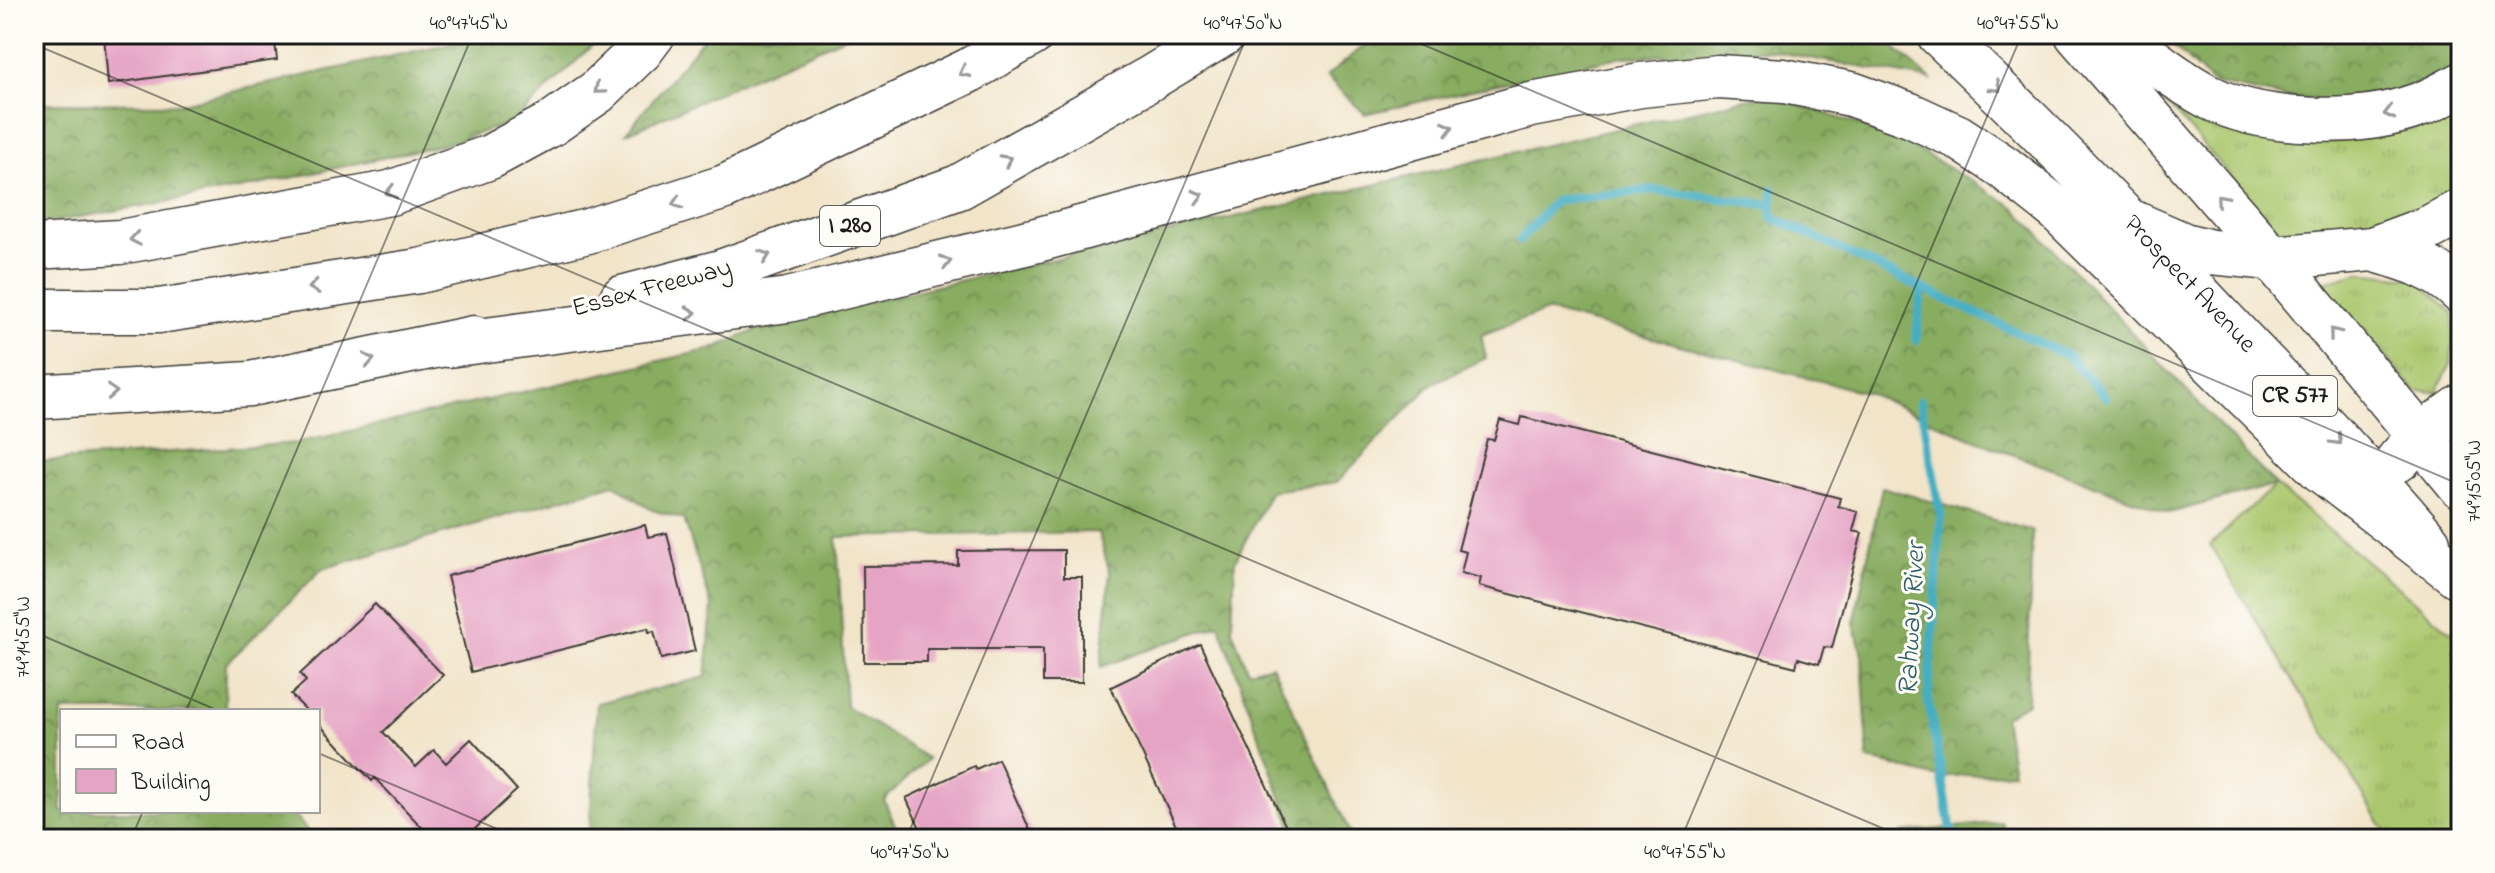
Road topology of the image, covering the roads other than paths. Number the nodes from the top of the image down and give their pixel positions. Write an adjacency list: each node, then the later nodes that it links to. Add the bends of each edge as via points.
1 (653, 34): 10 (main road, one-way to 10, via 597,92 551,124 490,157 390,193 120,242)
2 (1032, 34): 14 (main road, one-way to 14, via 970,70 725,187 588,231 419,271 159,311)
3 (1223, 34): 15 (main road, Essex Freeway / I 280, one-way to 3, via 721,272 959,187)
4 (1939, 34): 9 (main road, Prospect Avenue / CR 577, one-way to 9)
5 (2077, 34): 12 (main road, CR 577, one-way to 5)
6 (2120, 34): 7 (main road, one-way to 6, via 2417,106 2367,118 2266,115 2214,99 2166,72)
7 (2461, 85)
8 (2461, 211): 11 (main road)
9 (2129, 221): 12 (main road, via 2211,252); 20 (main road, Prospect Avenue / CR 577, one-way to 20)
10 (34, 247)
11 (2372, 249): 12 (main road); 13 (main road, via 2409,259 2447,278)
12 (2272, 258): 19 (main road, CR 577, one-way to 12)
13 (2461, 292)
14 (34, 311)
15 (448, 345): 17 (main road, Essex Freeway / I 280, one-way to 15, via 250,384); 22 (main road, one-way to 22, via 788,300 1037,240 1531,105 1718,77 1784,81 1851,94 1910,115 1958,137 2002,166 2058,210 2321,470)
16 (2461, 381): 19 (main road)
17 (34, 397)
18 (2461, 407): 19 (main road)
19 (2419, 437): 20 (main road); 21 (main road, CR 577)
20 (2379, 482): 22 (main road, Prospect Avenue / CR 577)
21 (2461, 486)
22 (2459, 578)

